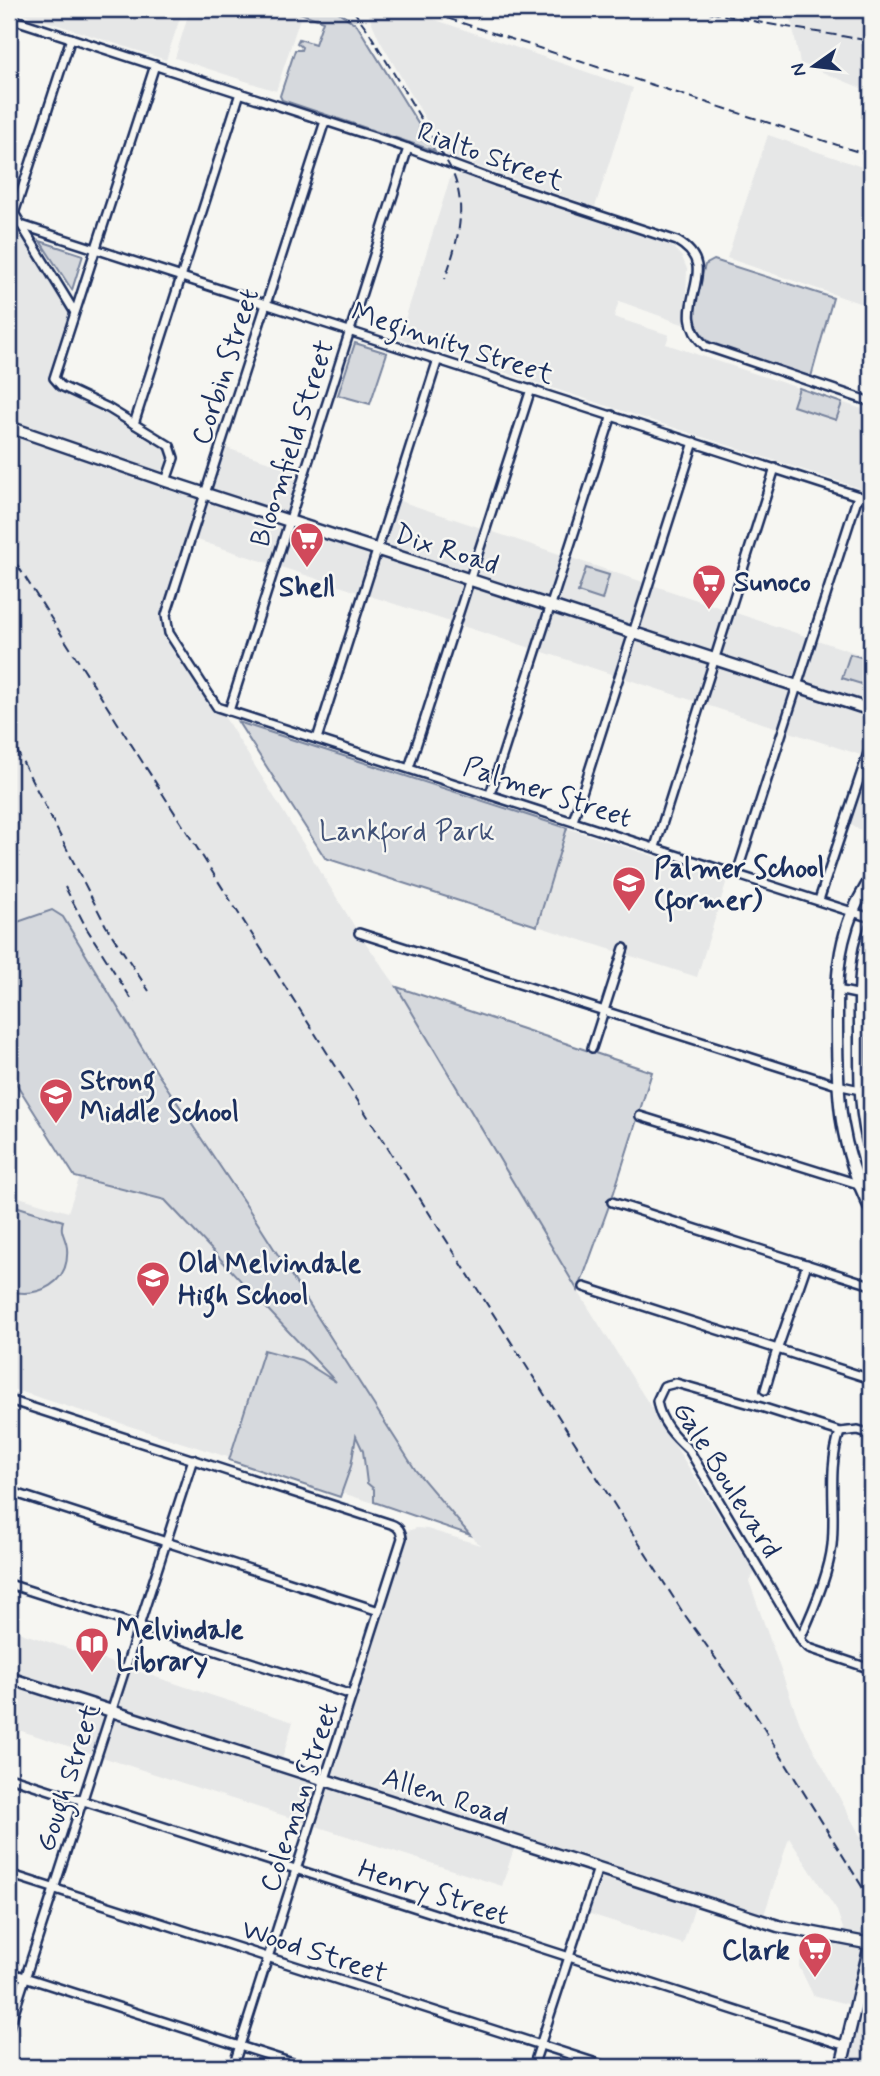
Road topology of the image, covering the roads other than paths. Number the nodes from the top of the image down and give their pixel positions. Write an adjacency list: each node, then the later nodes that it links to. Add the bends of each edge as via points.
1 (9, 18): 2 (street, Rialto Street)
2 (71, 38): 3 (street, Rialto Street); 8 (street)
3 (155, 65): 4 (street, Rialto Street); 10 (street)
4 (240, 93): 5 (street, Rialto Street); 11 (street)
5 (325, 121): 6 (street, Rialto Street); 12 (street, Corbin Street)
6 (408, 148): 14 (street, Bloomfield Street); 17 (street, Rialto Street, via 677,241 697,263 689,315 694,333 705,346)
7 (9, 205): 8 (street)
8 (14, 214): 9 (street)
9 (21, 225): 10 (street, Meginnity Street); 13 (street)
10 (94, 249): 11 (street, Meginnity Street); 13 (street)
11 (180, 277): 12 (street, Meginnity Street); 19 (street)
12 (266, 304): 14 (street, Meginnity Street); 24 (street, Corbin Street)
13 (74, 312): 19 (street, via 56,382)
14 (349, 331): 15 (street, Meginnity Street); 27 (street, Bloomfield Street)
15 (438, 359): 16 (street, Meginnity Street); 28 (street)
16 (531, 389): 18 (street, Meginnity Street); 29 (street)
17 (871, 402)
18 (612, 415): 21 (street, Meginnity Street); 30 (street)
19 (134, 424): 23 (street, via 172,449 174,458)
20 (9, 427): 23 (main road, Dix Road)
21 (694, 442): 22 (street, Meginnity Street); 31 (street)
22 (775, 468): 25 (street, Meginnity Street); 32 (street)
23 (166, 481): 24 (main road, Dix Road)
24 (205, 494): 27 (main road, Dix Road); 35 (street, Corbin Street, via 166,624 217,707)
25 (858, 496): 26 (street, Meginnity Street); 33 (street)
26 (871, 500)
27 (288, 520): 28 (main road, Dix Road); 35 (street, Bloomfield Street)
28 (378, 550): 29 (main road, Dix Road); 36 (street)
29 (470, 580): 30 (main road, Dix Road); 38 (street)
30 (551, 606): 31 (main road, Dix Road); 39 (street)
31 (635, 633): 32 (main road, Dix Road); 40 (street)
32 (716, 659): 33 (main road, Dix Road); 41 (street)
33 (797, 686): 34 (main road, Dix Road); 42 (street)
34 (871, 710)
35 (229, 711): 36 (street, Palmer Street)
36 (317, 739): 38 (street, Palmer Street)
37 (871, 744): 44 (street)
38 (409, 768): 39 (street, Palmer Street)
39 (490, 794): 40 (street, Palmer Street)
40 (573, 821): 41 (street, Palmer Street)
41 (655, 847): 42 (street, Palmer Street)
42 (737, 873): 44 (street, Palmer Street)
43 (871, 878): 45 (main road)
44 (819, 900): 45 (street, Palmer Street)
45 (853, 911): 46 (street, Palmer Street); 50 (main road, via 841,951)
46 (871, 918)
47 (871, 927): 51 (main road, via 862,956)
48 (359, 933): 53 (street)
49 (624, 948): 53 (street)
50 (837, 990): 51 (street); 55 (main road)
51 (860, 994): 52 (street); 56 (main road)
52 (871, 997)
53 (604, 1010): 54 (street); 55 (street)
54 (592, 1048)
55 (837, 1085): 56 (street); 59 (main road, via 847,1153)
56 (860, 1090): 58 (main road)
57 (640, 1116): 59 (street)
58 (871, 1153)
59 (858, 1184): 60 (street); 62 (main road)
60 (871, 1188)
61 (612, 1202): 63 (street)
62 (871, 1210)
63 (807, 1264): 64 (street); 66 (street)
64 (871, 1285)
65 (584, 1287): 66 (street)
66 (777, 1350): 67 (street); 68 (street)
67 (871, 1379)
68 (765, 1390)
69 (9, 1400): 72 (street)
70 (840, 1432): 71 (street, Gale Boulevard); 78 (street, via 832,1471 832,1546); 78 (street, Gale Boulevard, via 676,1383 664,1386 657,1401 665,1423 689,1450)
71 (871, 1434)
72 (193, 1459): 74 (street, Gough Street); 76 (street, Coleman Street, via 396,1526 402,1538)
73 (9, 1491): 74 (street)
74 (166, 1542): 76 (street); 77 (street, Gough Street)
75 (9, 1584): 77 (street)
76 (379, 1611): 81 (street, Coleman Street)
77 (138, 1626): 81 (street); 82 (street, Gough Street)
78 (801, 1637): 79 (street, Gale Boulevard, via 809,1648)
79 (871, 1669)
80 (9, 1678): 82 (main road, Allen Road)
81 (352, 1695): 84 (street, Coleman Street)
82 (110, 1711): 84 (main road, Allen Road); 85 (street, Gough Street)
83 (9, 1777): 85 (street, Henry Street)
84 (325, 1780): 86 (main road, Allen Road); 87 (street, Coleman Street)
85 (83, 1801): 87 (street, Henry Street); 89 (street, Gough Street)
86 (598, 1868): 90 (main road, Allen Road, via 778,1926); 92 (street)
87 (298, 1870): 91 (street, Coleman Street); 92 (street, Henry Street)
88 (9, 1874): 89 (street, Wood Street)
89 (54, 1888): 91 (street, Wood Street); 94 (street, Gough Street)
90 (871, 1943): 98 (main road)
91 (268, 1957): 96 (street, Wood Street); 97 (street, Coleman Street)
92 (568, 1957): 96 (street); 98 (street, Henry Street)
93 (9, 1972): 94 (street)
94 (25, 1977): 95 (street, Gough Street); 97 (street)
95 (9, 2028)
96 (540, 2045): 101 (street); 102 (street, Wood Street)
97 (240, 2046): 99 (street, Coleman Street); 100 (street)
98 (846, 2046): 103 (main road)
99 (233, 2067)
100 (305, 2067)
101 (533, 2067)
102 (609, 2067)
103 (841, 2067)

